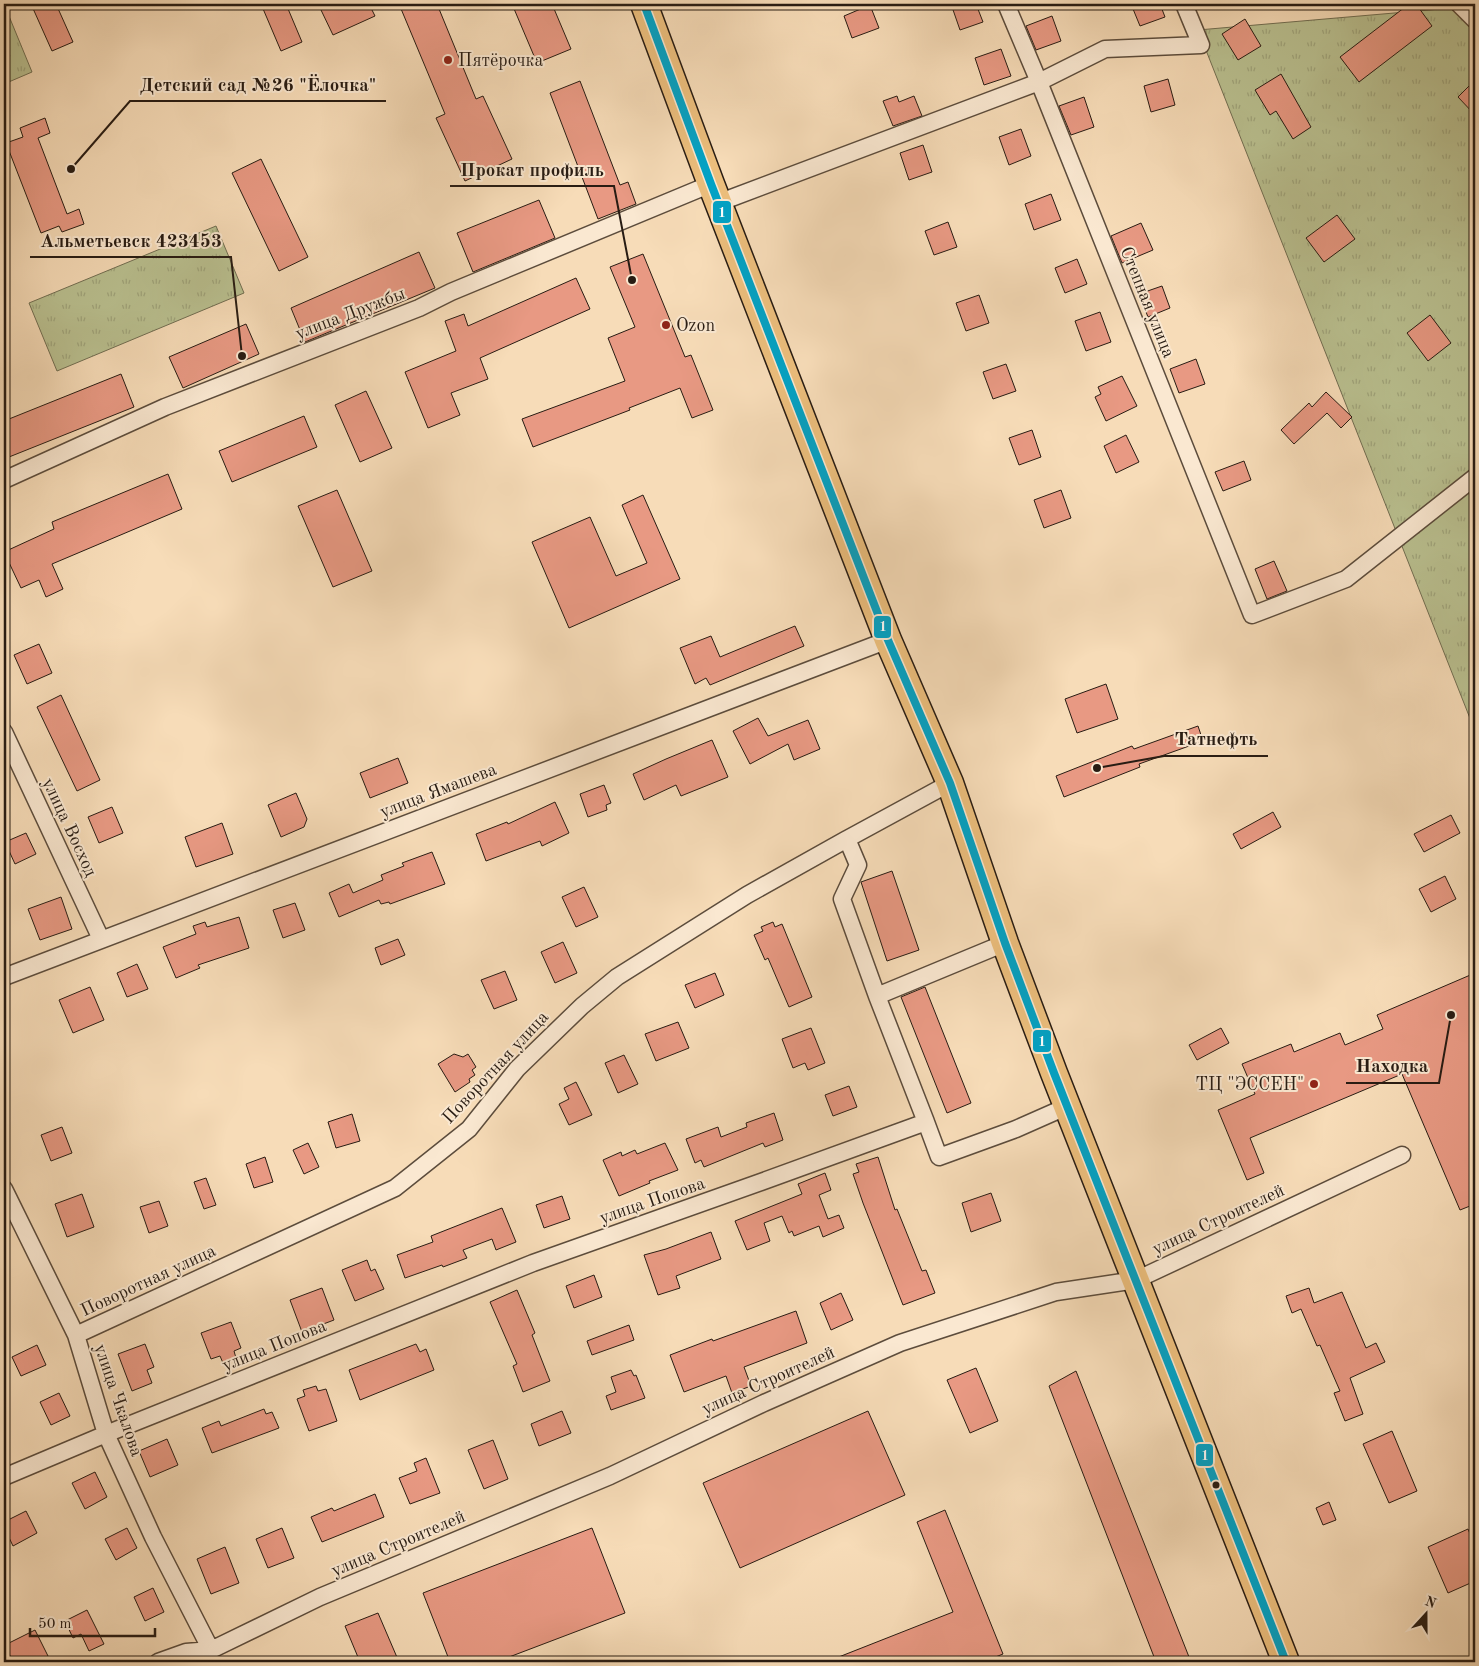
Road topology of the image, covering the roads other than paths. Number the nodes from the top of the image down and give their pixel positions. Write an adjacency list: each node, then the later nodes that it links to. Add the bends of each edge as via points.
1 (644, 4): 7 (main road)
2 (1006, 4): 6 (street, Степная улица)
3 (1459, 4): 5 (street)
4 (1191, 7): 6 (street, улица Дружбы, via 1202,46 1105,49)
5 (1475, 20)
6 (1039, 82): 7 (street, улица Дружбы); 8 (street, Степная улица, via 1252,615 1346,579)
7 (714, 193): 9 (street, улица Дружбы, via 451,292 419,308 165,407); 10 (main road)
8 (1475, 477)
9 (4, 480)
10 (888, 640): 12 (main road); 14 (street, улица Ямашева)
11 (4, 732): 14 (street, улица Восход)
12 (950, 784): 13 (street); 15 (main road)
13 (847, 838): 17 (street, via 858,865 842,899); 23 (street, Поворотная улица, via 747,895 617,977 517,1069 469,1129 395,1188)
14 (101, 939): 16 (street, улица Ямашева)
15 (1005, 943): 17 (street); 18 (main road)
16 (4, 977)
17 (877, 996): 19 (street)
18 (1068, 1106): 19 (street, via 939,1157); 22 (main road)
19 (926, 1122): 24 (street, улица Попова, via 533,1263)
20 (1402, 1155): 22 (street, улица Строителей)
21 (4, 1189): 23 (street, улица Чкалова)
22 (1136, 1280): 26 (street, улица Строителей, via 1056,1292 900,1343 610,1476 320,1597); 28 (main road)
23 (76, 1335): 24 (street, улица Чкалова)
24 (106, 1434): 25 (street, улица Попова); 26 (street, улица Чкалова, via 153,1537)
25 (4, 1477)
26 (211, 1650): 27 (street, улица Строителей, via 186,1652)
27 (158, 1662)
28 (1286, 1662)

